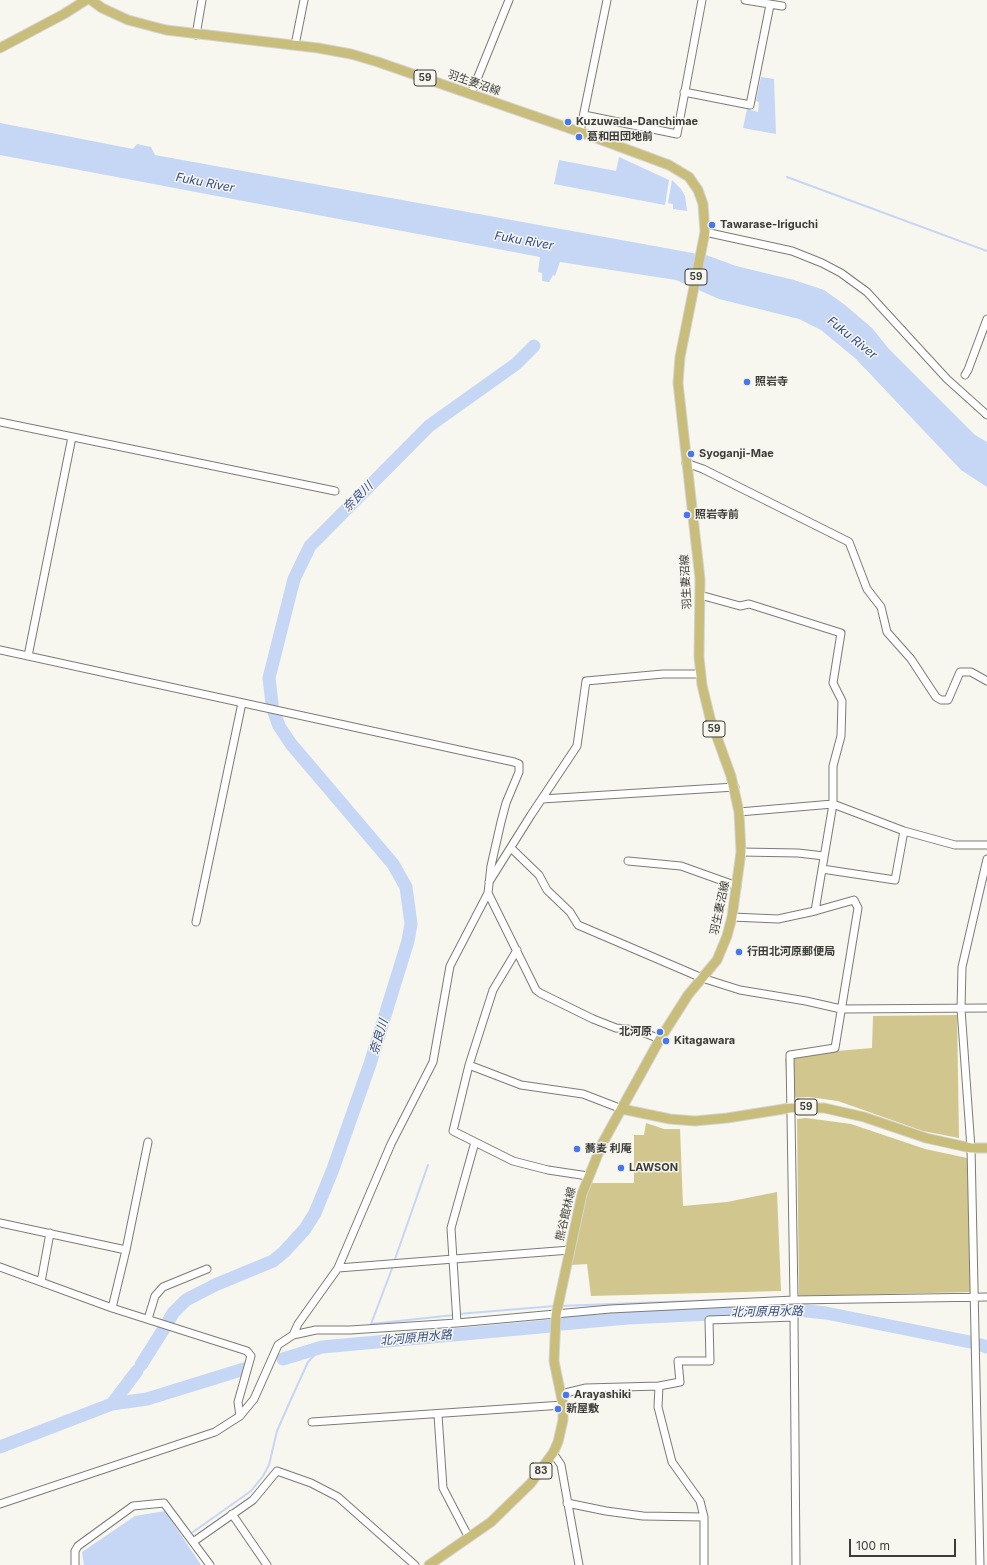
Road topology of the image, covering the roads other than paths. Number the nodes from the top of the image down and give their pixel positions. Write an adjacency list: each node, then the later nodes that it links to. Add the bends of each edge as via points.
1 (86, 0): 13 (main road)
2 (91, 0): 11 (main road, 羽生妻沼線 / 59, via 128,20)
3 (202, 0): 11 (street)
4 (304, 0): 12 (street)
5 (509, 0): 15 (street)
6 (607, 0): 16 (street)
7 (702, 0): 14 (street)
8 (745, 0): 9 (street)
9 (770, 5): 10 (street); 14 (street, via 750,105)
10 (782, 6)
11 (196, 35): 12 (main road, 羽生妻沼線 / 59)
12 (295, 45): 15 (main road, 羽生妻沼線 / 59, via 364,58)
13 (0, 48)
14 (684, 92): 16 (street, via 677,134)
15 (471, 94): 17 (main road, 羽生妻沼線 / 59)
16 (584, 115): 17 (street)
17 (580, 132): 18 (main road, 羽生妻沼線 / 59, via 669,165 689,177 698,190 703,204)
18 (704, 234): 21 (street, via 792,251 841,273 867,292 947,379); 24 (main road, 羽生妻沼線 / 59, via 680,357 678,383)
19 (987, 319): 20 (street)
20 (964, 375)
21 (987, 415)
22 (0, 422): 23 (street)
23 (72, 437): 25 (street); 28 (street)
24 (686, 463): 26 (main road, 羽生妻沼線 / 59); 30 (street, via 703,469 849,542 867,589 881,608 886,632 911,659 936,697 948,700 960,672 971,672)
25 (335, 491)
26 (700, 595): 29 (main road, 羽生妻沼線 / 59); 34 (street, via 740,606 749,604 841,633 833,683 842,701 840,736 833,766)
27 (0, 650): 28 (street)
28 (28, 656): 31 (street)
29 (701, 674): 32 (main road, 羽生妻沼線 / 59, via 706,706); 33 (street, via 663,674 586,681 577,746)
30 (987, 681)
31 (242, 703): 44 (street, via 519,764 520,772 506,803); 49 (street)
32 (735, 787): 33 (street); 35 (main road, 羽生妻沼線 / 59)
33 (542, 799): 38 (street)
34 (833, 804): 35 (street); 36 (street); 40 (street)
35 (739, 812): 39 (main road, 羽生妻沼線 / 59)
36 (904, 831): 37 (street, via 955,845); 43 (street, via 895,880)
37 (987, 845)
38 (511, 848): 44 (street); 51 (street, via 539,875 547,890 570,912 578,925)
39 (741, 852): 40 (street); 45 (main road, 羽生妻沼線 / 59)
40 (824, 856): 43 (street)
41 (987, 859): 54 (street, via 962,968)
42 (628, 861): 45 (street, via 681,866)
43 (822, 869): 47 (street)
44 (487, 885): 46 (street)
45 (737, 886): 48 (main road, 羽生妻沼線 / 59)
46 (488, 893): 50 (street); 70 (street, via 450,966 433,1062 391,1144)
47 (815, 911): 48 (street, via 778,919); 53 (street, via 854,900 858,908)
48 (732, 917): 51 (main road, 羽生妻沼線 / 59, via 722,951)
49 (196, 922)
50 (517, 950): 55 (street, via 536,990 540,993 592,1020 616,1028 637,1030); 56 (street, via 493,990)
51 (702, 978): 53 (street, via 740,990); 55 (main road, 羽生妻沼線 / 59)
52 (987, 1008): 54 (street)
53 (841, 1009): 54 (street); 57 (street, via 835,1048 790,1055)
54 (961, 1009): 61 (street)
55 (660, 1039): 58 (main road, 羽生妻沼線 / 59)
56 (469, 1065): 58 (street, via 521,1085 583,1094); 60 (street, via 453,1131)
57 (790, 1108): 58 (main road, 59, via 695,1121 670,1119); 61 (main road, 59, via 808,1107 842,1111 926,1138); 75 (street)
58 (622, 1109): 63 (main road, 熊谷館林線 / 83)
59 (148, 1142): 66 (street)
60 (475, 1142): 63 (street, via 513,1160 548,1170); 68 (street, via 451,1228)
61 (971, 1148): 62 (main road, 59); 73 (street)
62 (987, 1148)
63 (588, 1176): 67 (main road, 熊谷館林線 / 83, via 576,1216)
64 (0, 1223): 65 (street)
65 (50, 1233): 66 (street); 72 (street)
66 (126, 1250): 76 (street)
67 (570, 1250): 68 (street); 77 (main road, 熊谷館林線 / 83)
68 (452, 1260): 70 (street); 79 (street)
69 (0, 1267): 72 (street)
70 (338, 1268): 80 (street)
71 (208, 1269): 78 (street, via 163,1287 155,1296)
72 (41, 1282): 76 (street)
73 (974, 1297): 74 (street); 75 (street); 102 (street)
74 (987, 1297)
75 (794, 1300): 77 (street, via 610,1309)
76 (112, 1308): 78 (street)
77 (556, 1316): 79 (street); 82 (main road, 熊谷館林線 / 83, via 554,1361)
78 (151, 1320): 85 (street, via 247,1350 251,1356 238,1402)
79 (457, 1323): 80 (street, via 316,1330)
80 (293, 1334): 85 (street, via 278,1345 254,1399)
81 (659, 1386): 82 (street, via 586,1388); 91 (street, via 658,1407 672,1462 700,1501); 101 (street, via 680,1382 678,1361 710,1361 709,1320 794,1317)
82 (561, 1394): 83 (main road, 83)
83 (562, 1405): 84 (street); 87 (main road, 83, via 561,1432)
84 (438, 1415): 86 (street); 92 (street, via 443,1488)
85 (240, 1416): 89 (street, via 215,1432)
86 (312, 1422)
87 (553, 1453): 88 (street, via 561,1465); 92 (main road, 83, via 542,1470 518,1496 491,1522)
88 (567, 1503): 91 (street, via 644,1516); 99 (street)
89 (0, 1504)
90 (232, 1514): 93 (street); 97 (street); 98 (street, via 253,1500 277,1471 311,1483 338,1497)
91 (704, 1517): 100 (street)
92 (469, 1538): 94 (main road, 83)
93 (193, 1542): 95 (street, via 164,1503 133,1506 78,1546); 96 (street)
94 (435, 1563)
95 (72, 1564)
96 (210, 1565)
97 (267, 1565)
98 (416, 1565)
99 (579, 1565)
100 (704, 1565)
101 (796, 1565)
102 (980, 1565)

